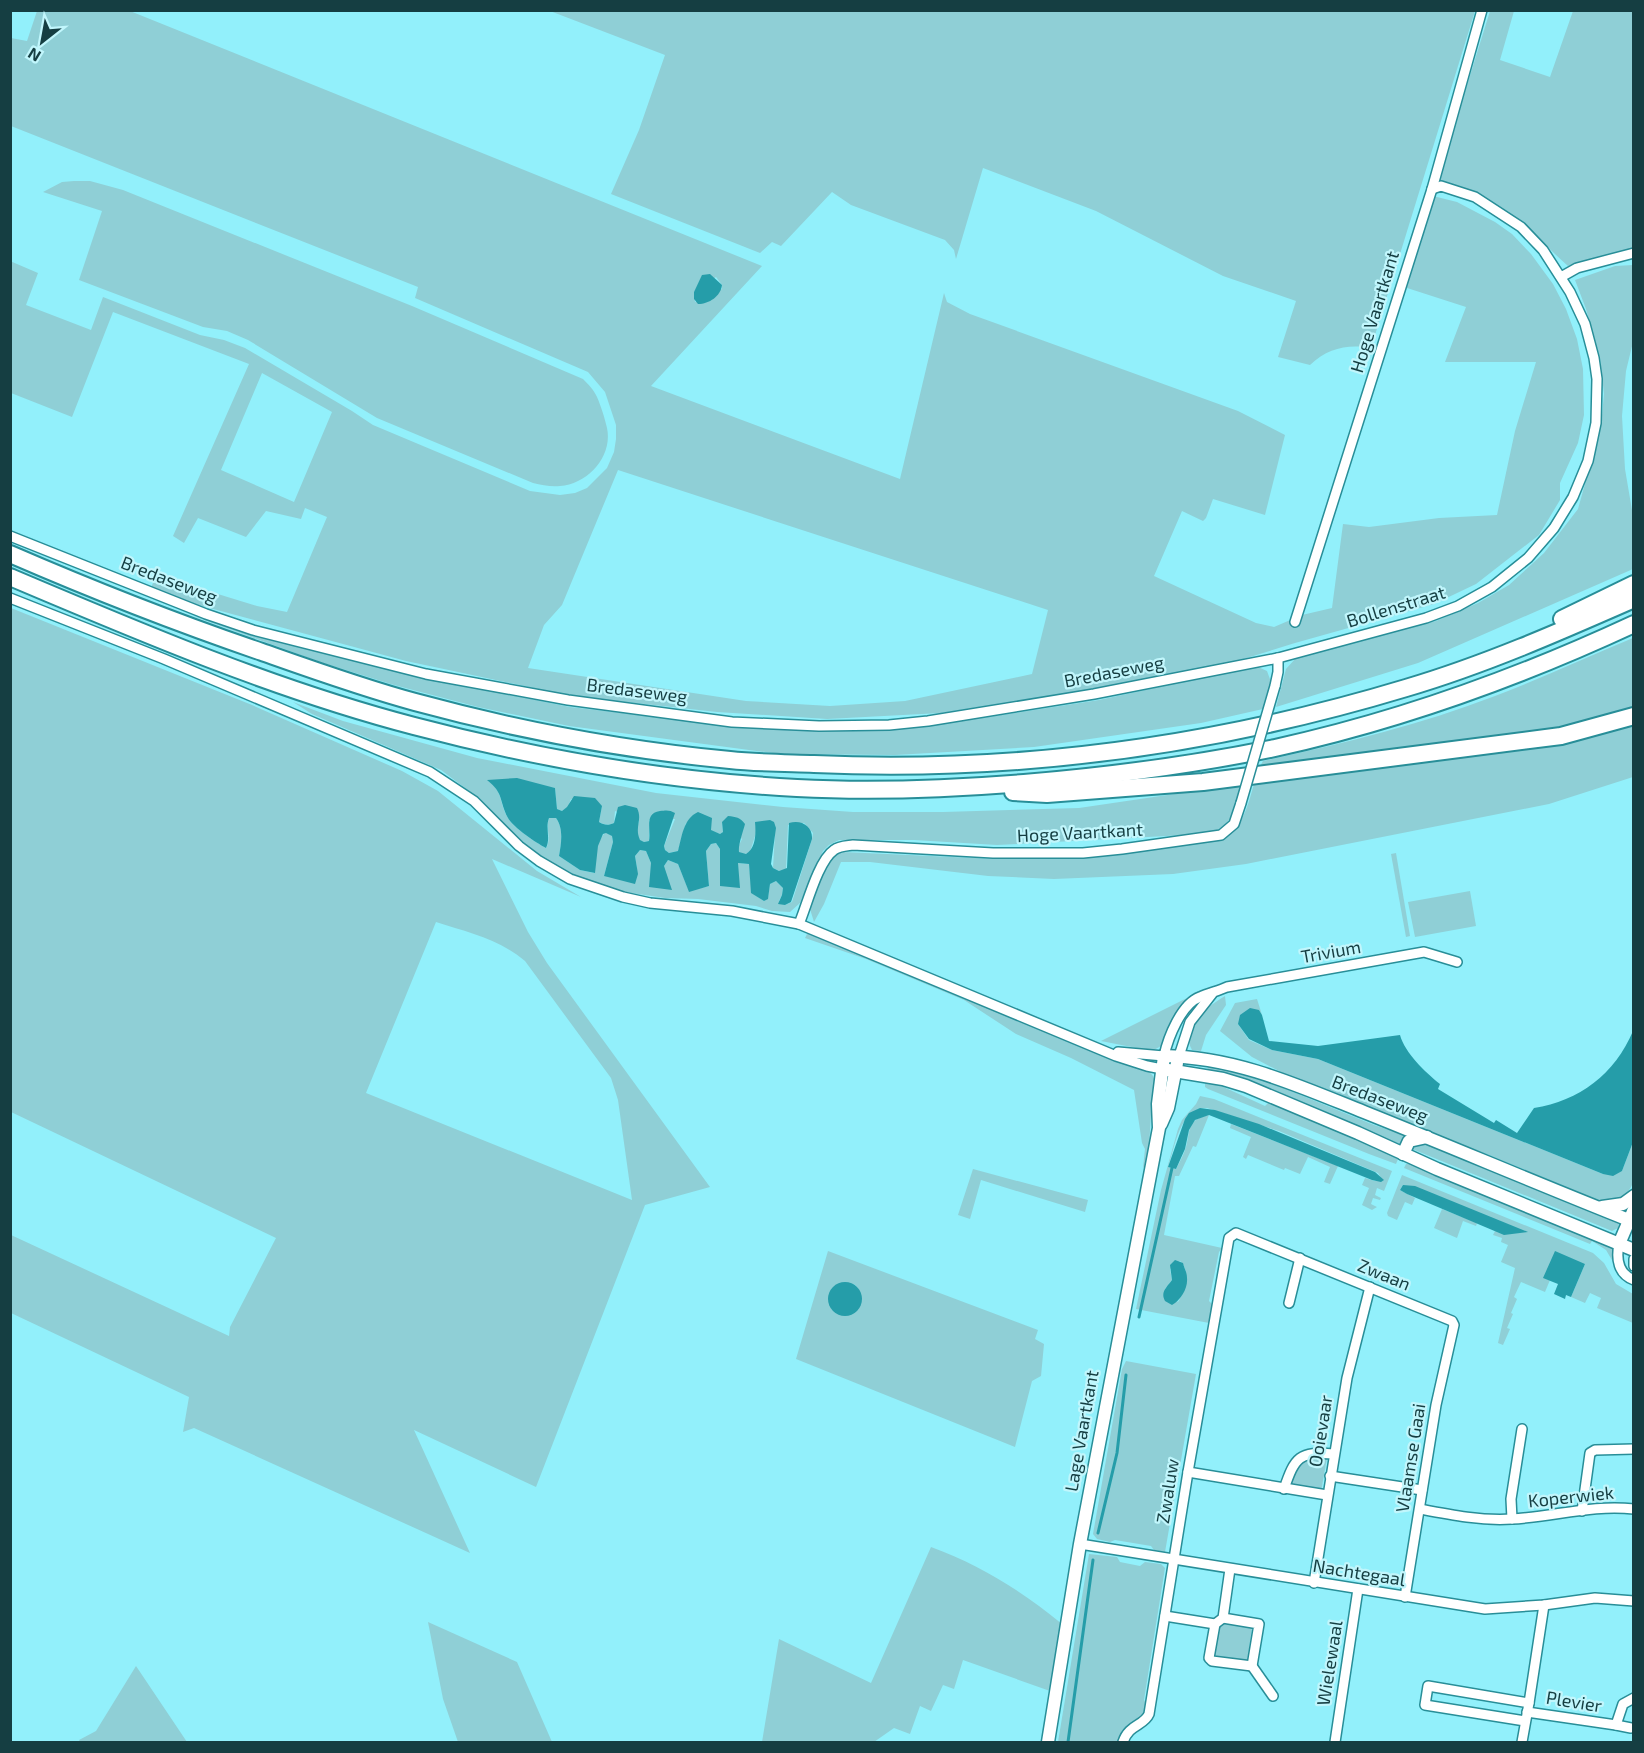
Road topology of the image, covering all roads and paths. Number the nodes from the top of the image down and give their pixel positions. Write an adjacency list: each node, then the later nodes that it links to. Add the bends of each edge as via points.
1 (1482, 10): 2 (street, Hoge Vaartkant)
2 (1432, 189): 4 (street, Bollenstraat, via 1441,186 1475,197 1521,227 1544,250); 11 (street, Hoge Vaartkant)
3 (1634, 253): 4 (street, via 1577,268)
4 (1561, 277): 13 (street, Bollenstraat, via 1579,308 1590,340 1598,403 1593,443 1581,479 1554,528 1509,574 1458,606)
5 (10, 536): 13 (street, Bredaseweg, via 253,630 426,674 568,700 732,722 819,726 928,721)
6 (10, 554): 14 (highway, via 214,636 414,702 602,743 733,760 944,765 1158,745 1326,711)
7 (10, 577): 16 (highway, via 212,659 329,701 485,744 650,774 730,782 798,788)
8 (1634, 584): 14 (highway, via 1517,639)
9 (10, 598): 17 (street, Bredaseweg, via 430,772 474,801 526,851 570,879 650,903)
10 (1634, 600): 14 (highway)
11 (1295, 622)
12 (1634, 624): 16 (highway, via 1485,685 1384,719 1277,747 1088,778)
13 (1278, 658): 17 (street, Hoge Vaartkant, bridge, via 1275,686 1241,803 1234,824 1221,835 1083,853 844,846 832,851 824,862)
14 (1490, 659)
15 (1634, 716): 16 (highway, via 1561,736 1203,782 1047,794)
16 (940, 789)
17 (799, 924): 21 (street, Bredaseweg, via 1131,1062)
18 (1457, 962): 19 (street, Trivium, via 1424,952 1227,987)
19 (1212, 994): 20 (street, via 1186,1029); 21 (street, Trivium, via 1199,997 1182,1015)
20 (1179, 1056): 21 (street, Bredaseweg); 22 (street, Lage Vaartkant); 24 (street, Bredaseweg, via 1249,1068)
21 (1163, 1062): 22 (street, Bredaseweg); 23 (street, Lage Vaartkant)
22 (1176, 1071): 23 (street, Lage Vaartkant); 25 (street, Bredaseweg, via 1246,1086)
23 (1159, 1128): 51 (street, Lage Vaartkant)
24 (1428, 1137): 25 (street, via 1410,1141); 27 (street, Bredaseweg)
25 (1402, 1154): 30 (street, Bredaseweg)
26 (1634, 1196): 27 (street, via 1617,1206)
27 (1598, 1207): 28 (street, Bredaseweg)
28 (1632, 1217): 30 (street)
29 (1232, 1235): 32 (street, Zwaan, via 1240,1233); 42 (street, Zwaluw)
30 (1619, 1244): 31 (street, Bredaseweg); 35 (street, via 1619,1265)
31 (1634, 1250)
32 (1300, 1258): 36 (street, Zwaan); 37 (street)
33 (1634, 1260): 34 (street)
34 (1634, 1266)
35 (1634, 1280)
36 (1370, 1287): 38 (street, Zwaan); 41 (street, Ooievaar, via 1347,1378)
37 (1289, 1303)
38 (1454, 1325): 45 (street, Vlaamse Gaai)
39 (1522, 1429): 50 (street, Koperwiek, via 1511,1499)
40 (1634, 1449): 49 (street, via 1590,1453)
41 (1334, 1454): 43 (street, Ooievaar); 44 (street, via 1313,1452 1301,1458 1291,1468)
42 (1188, 1472): 44 (street); 52 (street, Zwaluw)
43 (1330, 1476): 45 (street); 46 (street, Ooievaar)
44 (1284, 1489): 46 (street)
45 (1422, 1490): 47 (street, Vlaamse Gaai)
46 (1327, 1495): 54 (street, Ooievaar)
47 (1420, 1509): 50 (street, Koperwiek, via 1476,1519); 56 (street, Vlaamse Gaai)
48 (1634, 1509): 49 (street, Koperwiek)
49 (1582, 1511): 50 (street, Koperwiek)
50 (1512, 1519)
51 (1080, 1544): 52 (street, Nachtegaal); 67 (street, Lage Vaartkant)
52 (1173, 1560): 53 (street, Nachtegaal); 59 (street, Zwaluw)
53 (1230, 1569): 54 (street, Nachtegaal); 60 (street)
54 (1314, 1583): 55 (street, Nachtegaal)
55 (1358, 1589): 56 (street, Nachtegaal); 69 (street, Wielewaal)
56 (1405, 1597): 58 (street, Nachtegaal, via 1485,1608)
57 (1634, 1600): 58 (street, Nachtegaal, via 1596,1598)
58 (1544, 1605): 64 (street)
59 (1166, 1616): 60 (street); 68 (street, Zwaluw, via 1149,1714 1129,1731)
60 (1219, 1621): 61 (street, via 1259,1624); 61 (street, via 1209,1658)
61 (1252, 1666): 62 (street)
62 (1273, 1696)
63 (1634, 1698): 65 (street, Plevier, via 1623,1704)
64 (1527, 1712): 64 (street, via 1425,1705 1428,1686); 65 (street, Plevier); 70 (street)
65 (1616, 1725): 66 (street, Plevier)
66 (1631, 1728)
67 (1048, 1743)
68 (1124, 1743)
69 (1335, 1743)
70 (1522, 1743)

